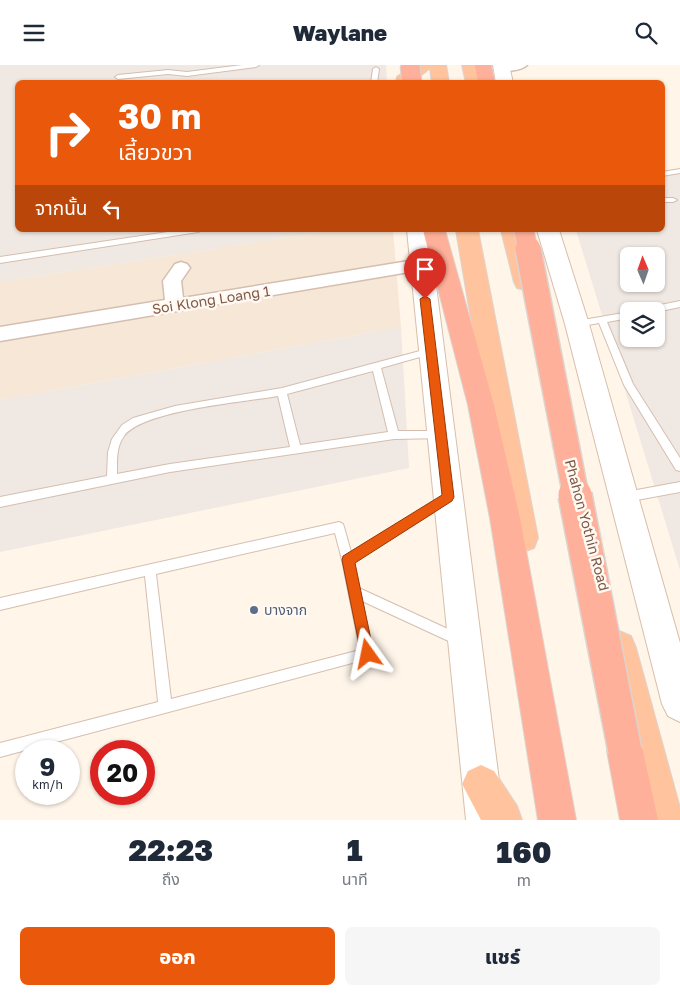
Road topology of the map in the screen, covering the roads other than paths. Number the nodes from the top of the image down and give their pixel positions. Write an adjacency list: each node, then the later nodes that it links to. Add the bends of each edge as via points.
1 (256, 65): 10 (lane, via 187,74 168,72)
2 (410, 65): 11 (highway, bridge)
3 (424, 65): 11 (highway)
4 (438, 65): 13 (highway)
5 (470, 65): 14 (highway)
6 (483, 65): 15 (highway)
7 (521, 65): 9 (street)
8 (376, 69): 12 (lane)
9 (503, 71)
10 (118, 77)
11 (405, 78)
12 (374, 80)
13 (440, 80)
14 (473, 80)
15 (486, 80)
16 (680, 171): 17 (lane)
17 (665, 174)
18 (665, 200): 19 (lane)
19 (673, 200)
20 (185, 232): 27 (lane)
21 (418, 232): 28 (main road)
22 (435, 232): 59 (highway, via 481,405 505,518)
23 (467, 232): 60 (highway)
24 (513, 232): 62 (highway, Phahon Yothin Road)
25 (524, 232): 61 (highway, bridge)
26 (549, 232): 34 (main road)
27 (0, 261)
28 (421, 265): 31 (street, Soi Klong Loang 1); 36 (main road)
29 (181, 268): 31 (street, via 172,281)
30 (680, 304): 32 (lane)
31 (175, 305): 35 (street, Soi Klong Loang 1)
32 (665, 307)
33 (620, 317): 34 (lane)
34 (589, 322): 42 (lane); 46 (main road)
35 (0, 334)
36 (431, 351): 37 (lane); 40 (main road)
37 (376, 366): 38 (lane); 39 (lane)
38 (282, 392): 41 (lane); 43 (lane, via 149,415 124,429 111,451)
39 (394, 435): 40 (lane); 41 (lane)
40 (441, 435): 45 (main road)
41 (296, 450): 43 (lane)
42 (680, 467)
43 (112, 479): 47 (lane)
44 (680, 487): 46 (lane)
45 (448, 497): 48 (lane); 52 (main road)
46 (625, 498): 53 (main road)
47 (0, 502)
48 (348, 560): 49 (lane, via 339,527); 50 (lane)
49 (150, 570): 51 (lane); 54 (lane)
50 (354, 591): 52 (lane); 54 (lane, via 368,654)
51 (0, 604)
52 (465, 643): 56 (main road)
53 (680, 704)
54 (166, 706): 55 (lane)
55 (0, 750)
56 (481, 784): 57 (main road); 58 (highway)
57 (485, 820)
58 (503, 820)
59 (557, 820)
60 (574, 820)
61 (639, 820)
62 (664, 820)

